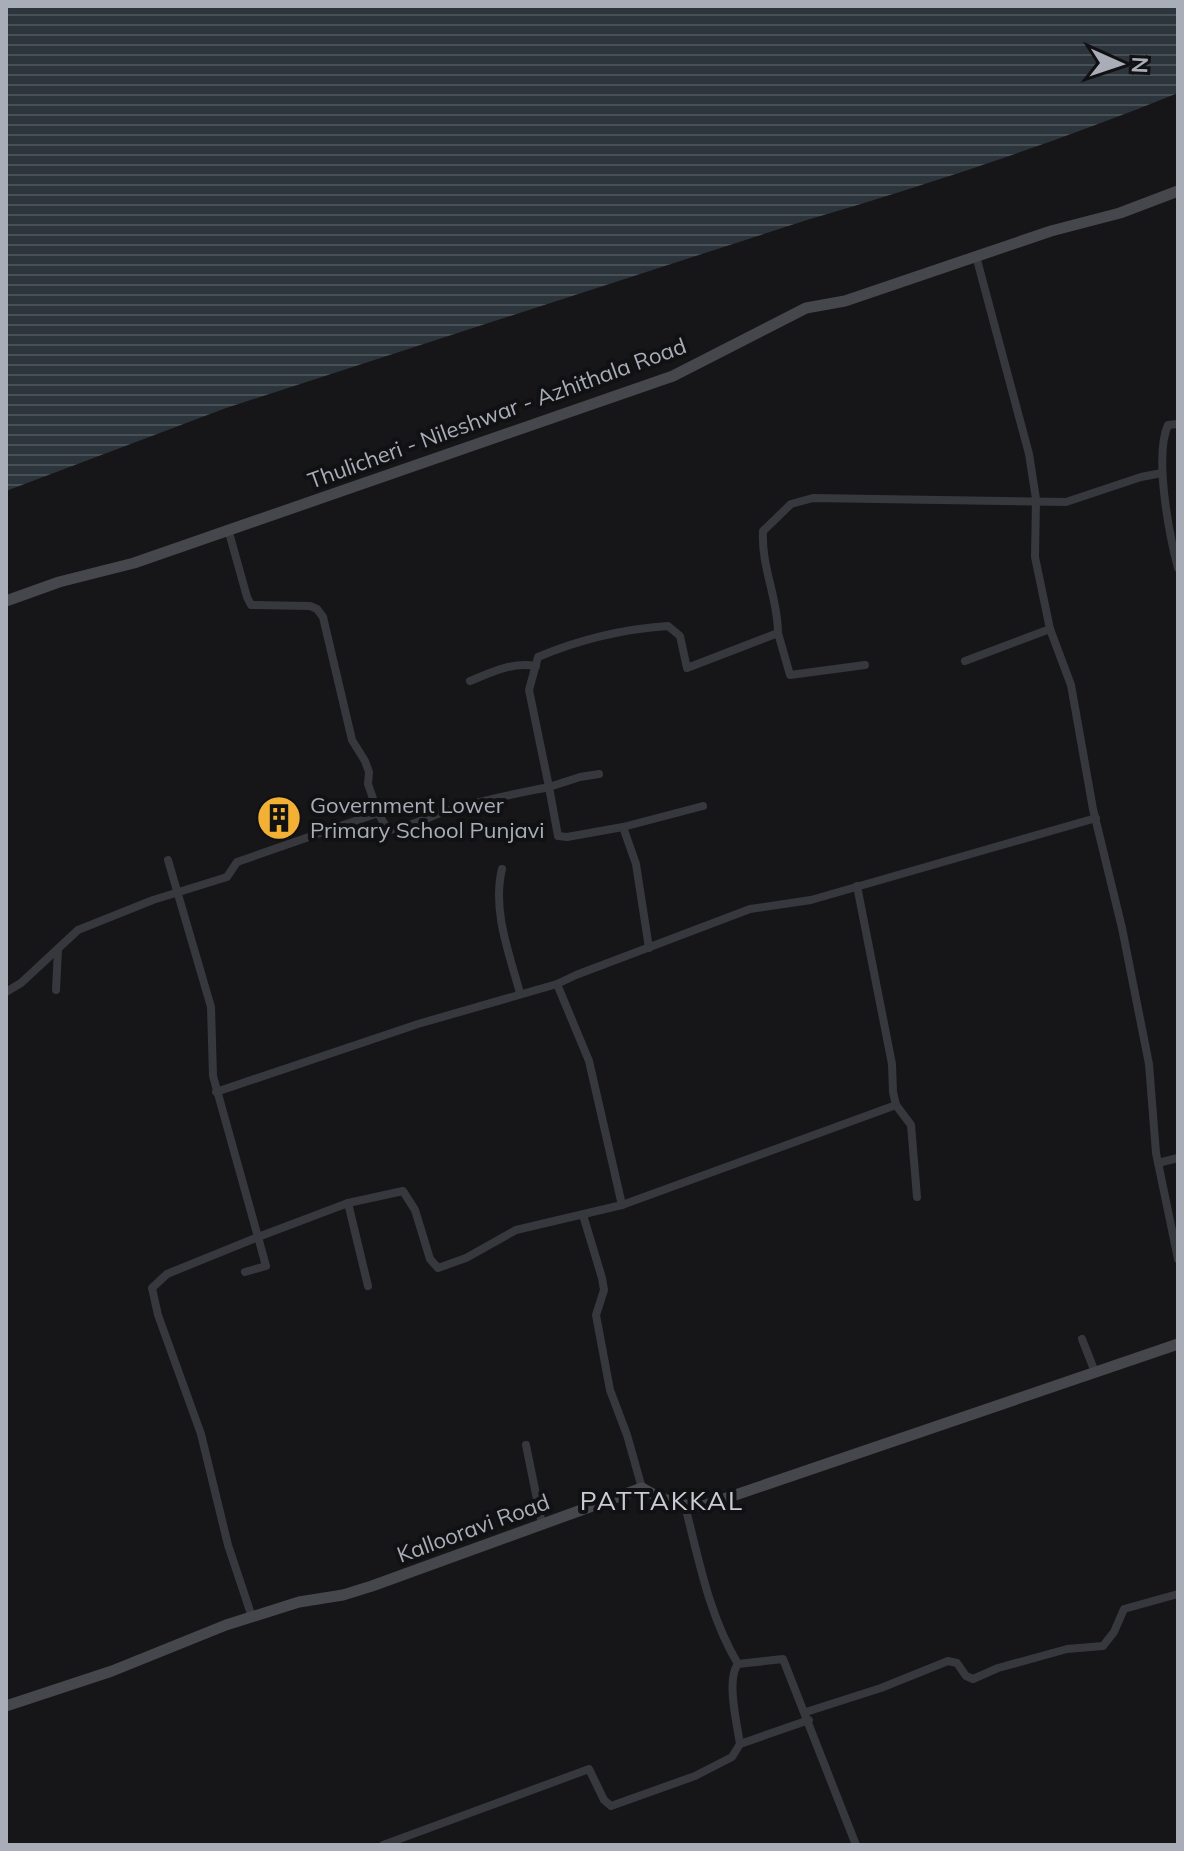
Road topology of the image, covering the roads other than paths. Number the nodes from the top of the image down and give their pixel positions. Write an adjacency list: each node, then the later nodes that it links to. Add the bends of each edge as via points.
1 (1178, 191): 2 (main road, Thulicheri - Nileshwar - Azhithala Road)
2 (976, 256): 5 (street); 6 (main road, Thulicheri - Nileshwar - Azhithala Road, via 845,301 806,308 673,376)
3 (1178, 424): 4 (street, via 1168,425 1165,432)
4 (1162, 473): 5 (street, via 1066,502); 7 (street)
5 (1036, 499): 9 (street, via 1035,557); 10 (street, via 813,498 791,504 763,531)
6 (228, 529): 8 (main road, Thulicheri - Nileshwar - Azhithala Road); 18 (street, via 251,605 310,606 323,617 352,740 369,772)
7 (1178, 568)
8 (6, 601)
9 (1050, 629): 11 (street); 19 (street, via 1071,685)
10 (778, 633): 12 (street, via 790,675); 13 (street, via 687,668 680,636 668,626 635,629 563,647 538,657)
11 (965, 661)
12 (865, 665)
13 (536, 666): 14 (street, via 504,667); 16 (street, via 529,690)
14 (470, 681)
15 (599, 774): 16 (street)
16 (549, 787): 18 (street, via 470,803 401,829 388,830); 20 (street, via 558,836)
17 (703, 806): 20 (street)
18 (378, 813): 24 (street, via 237,862 227,877)
19 (1096, 818): 23 (street); 34 (street, via 1149,1064)
20 (623, 827): 25 (street, via 636,864)
21 (168, 860): 24 (street)
22 (502, 869): 30 (street, via 497,890 500,912)
23 (857, 886): 25 (street, via 811,900 750,909); 32 (street)
24 (177, 894): 26 (street, via 78,930); 31 (street, via 211,1007)
25 (649, 948): 27 (street)
26 (58, 950): 28 (street); 29 (street)
27 (557, 984): 30 (street); 37 (street, via 589,1061)
28 (56, 990)
29 (6, 992)
30 (520, 993): 31 (street)
31 (216, 1092): 39 (street)
32 (896, 1105): 35 (street, via 911,1125); 37 (street)
33 (1178, 1158): 34 (street)
34 (1158, 1163): 40 (street)
35 (917, 1197)
36 (348, 1203): 38 (street, via 403,1191 438,1268 516,1230); 39 (street); 42 (street)
37 (622, 1205): 38 (street)
38 (583, 1215): 47 (street, via 604,1290 596,1315 610,1390)
39 (258, 1237): 41 (street, via 266,1266); 51 (street, via 167,1274 152,1288 201,1434)
40 (1178, 1259)
41 (245, 1272)
42 (368, 1286)
43 (1082, 1339): 45 (street)
44 (1178, 1344): 45 (main road)
45 (1095, 1372): 48 (main road, via 757,1490)
46 (526, 1445): 49 (street)
47 (642, 1488): 48 (main road); 49 (main road, Kallooravi Road)
48 (685, 1506): 52 (street, via 706,1590)
49 (542, 1524): 51 (main road, Kallooravi Road, via 372,1586)
50 (1178, 1594): 54 (street, via 1124,1609 1103,1646 1067,1649 973,1679 948,1661)
51 (252, 1617): 53 (main road, Kallooravi Road)
52 (738, 1664): 54 (street, via 783,1659); 55 (street, via 732,1689)
53 (6, 1706)
54 (808, 1716): 55 (street); 57 (street)
55 (740, 1744): 56 (street, via 732,1757 695,1776 611,1806 589,1769)
56 (383, 1845)
57 (856, 1845)

